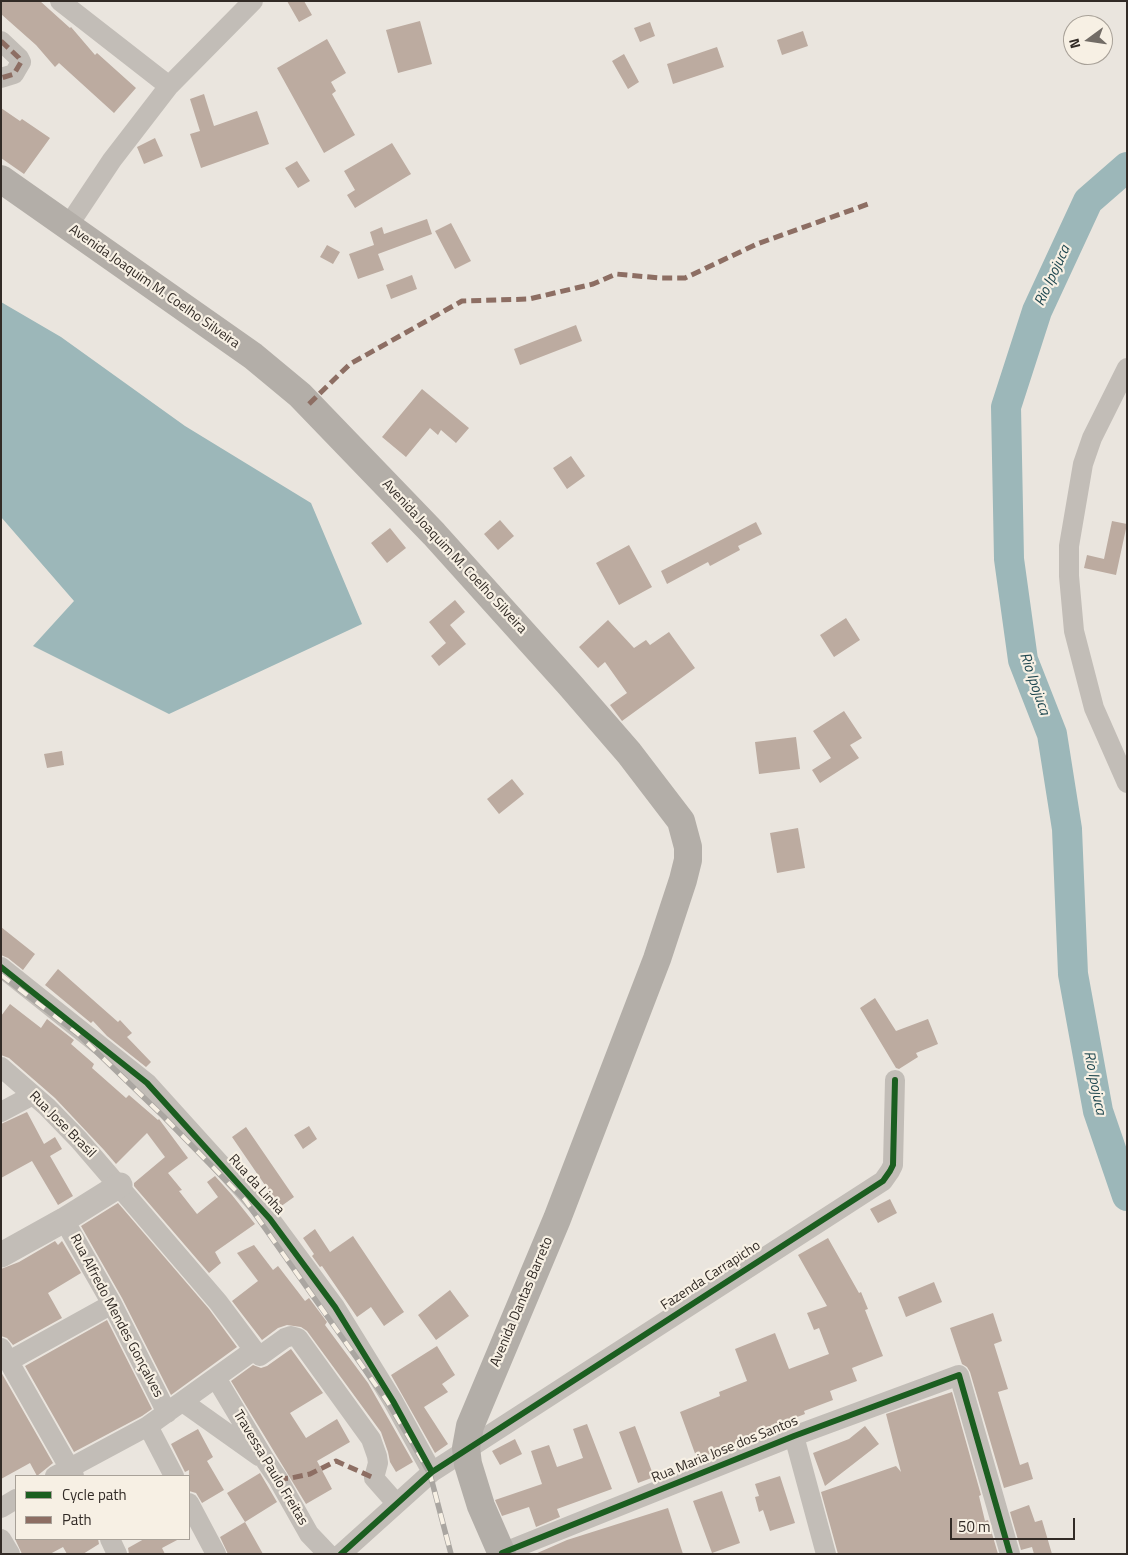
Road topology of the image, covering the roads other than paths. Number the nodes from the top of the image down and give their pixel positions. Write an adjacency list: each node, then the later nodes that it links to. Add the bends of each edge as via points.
1 (60, 1): 5 (street)
2 (253, 1): 5 (street)
3 (1, 41): 4 (street, via 21,62 14,74)
4 (1, 78)
5 (169, 86): 7 (street, via 112,160)
6 (1, 179): 7 (main road, Avenida Joaquim M. Coelho Silveira)
7 (68, 226): 11 (main road, Avenida Joaquim M. Coelho Silveira, via 253,356 300,395 434,534 570,684 681,821 688,847 683,880)
8 (1127, 368): 9 (street, via 1092,438 1083,464 1069,546 1074,632 1094,708)
9 (1127, 783)
10 (1, 967): 28 (street, Rua da Linha, via 147,1083 270,1219 335,1307 394,1401)
11 (621, 1052): 26 (main road, Avenida Dantas Barreto, via 557,1219 470,1426)
12 (1, 1067): 14 (street, Rua Jose Brasil)
13 (895, 1080): 26 (street, Fazenda Carrapicho, via 893,1165 883,1181)
14 (33, 1095): 15 (street); 16 (street, Rua Jose Brasil)
15 (1, 1112)
16 (120, 1185): 17 (street); 20 (street, Rua Jose Brasil)
17 (64, 1220): 18 (street); 19 (street, Rua Alfredo Mendes Gonçalves)
18 (1, 1255)
19 (112, 1304): 21 (street); 23 (street, Rua Alfredo Mendes Gonçalves)
20 (254, 1350): 22 (street); 32 (street, via 260,1356 285,1338 298,1338 371,1438 378,1463 374,1478)
21 (5, 1355): 29 (street)
22 (216, 1378): 23 (street); 27 (street, Travessa Paulo Freitas)
23 (175, 1408): 24 (street); 27 (street)
24 (148, 1426): 29 (street); 30 (street)
25 (794, 1436): 42 (street, Rua Maria Jose dos Santos); 43 (street); 44 (street, Rua Maria Jose dos Santos, via 959,1375)
26 (466, 1448): 28 (street, Fazenda Carrapicho); 42 (main road, Avenida Dantas Barreto, via 473,1484)
27 (265, 1460): 40 (street, Travessa Paulo Freitas, via 309,1534)
28 (432, 1472): 32 (street, Fazenda Carrapicho)
29 (66, 1474)
30 (173, 1475)
31 (15, 1500): 34 (street)
32 (396, 1503): 41 (street, Fazenda Carrapicho)
33 (190, 1505): 39 (street)
34 (1, 1508)
35 (1, 1539): 37 (street)
36 (110, 1540): 38 (street)
37 (10, 1554)
38 (117, 1554)
39 (216, 1554)
40 (328, 1554)
41 (341, 1554)
42 (502, 1554)
43 (826, 1554)
44 (1010, 1554)

